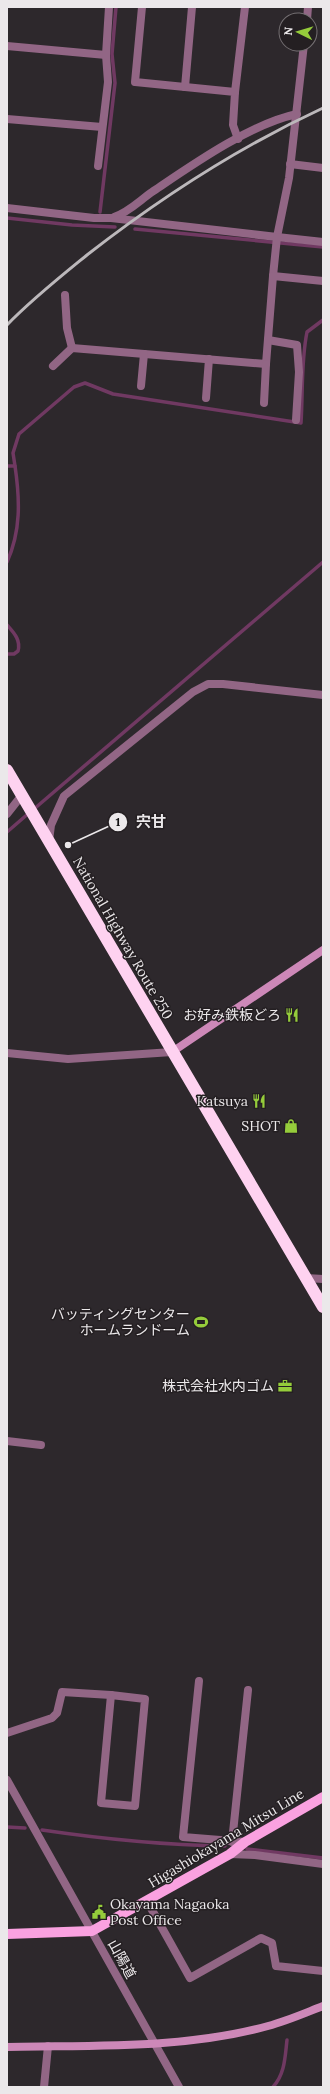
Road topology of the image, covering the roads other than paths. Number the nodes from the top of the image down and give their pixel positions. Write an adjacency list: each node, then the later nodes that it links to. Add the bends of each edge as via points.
1 (109, 7): 7 (street)
2 (142, 7): 8 (street, via 135,82)
3 (192, 7): 8 (street)
4 (245, 7): 9 (street)
5 (7, 46): 7 (street)
6 (303, 52): 10 (street)
7 (106, 55): 12 (street, via 108,82)
8 (185, 87): 9 (street)
9 (235, 92): 13 (street, via 233,125)
10 (297, 114): 13 (street, via 281,118); 14 (street)
11 (7, 119): 12 (street)
12 (102, 127): 15 (street)
13 (238, 139): 18 (street, via 152,193 126,213)
14 (290, 164): 16 (street); 19 (street)
15 (98, 166)
16 (323, 168)
17 (7, 208): 18 (street)
18 (111, 218): 19 (street)
19 (276, 240): 20 (street); 21 (street)
20 (323, 242)
21 (273, 276): 22 (street); 24 (street)
22 (323, 280)
23 (65, 295): 25 (street, via 67,328)
24 (268, 340): 28 (street); 33 (street, via 298,345)
25 (72, 348): 26 (street); 29 (street)
26 (144, 354): 27 (street); 30 (street)
27 (209, 359): 28 (street); 31 (street)
28 (266, 364): 32 (street)
29 (53, 366)
30 (141, 386)
31 (206, 398)
32 (264, 403)
33 (296, 420)
34 (323, 695): 38 (street, via 208,684 193,692 64,796 51,824)
35 (7, 770): 36 (highway, National Highway Route 250)
36 (24, 798): 37 (street); 38 (highway, National Highway Route 250)
37 (7, 814)
38 (49, 841): 40 (highway, National Highway Route 250)
39 (323, 950): 40 (street)
40 (172, 1052): 41 (street, via 68,1059); 42 (highway, National Highway Route 250)
41 (7, 1053)
42 (306, 1278): 43 (street); 44 (highway, National Highway Route 250)
43 (323, 1279)
44 (323, 1307)
45 (7, 1441): 46 (street)
46 (41, 1445)
47 (199, 1681): 53 (street, via 183,1837)
48 (248, 1690): 53 (street)
49 (111, 1695): 49 (street, via 101,1803 135,1806 144,1698); 50 (street, via 62,1692 57,1713 52,1718)
50 (7, 1733)
51 (7, 1780): 58 (street, 山陽道)
52 (323, 1797): 54 (main road, Higashiokayama Mitsu Line)
53 (232, 1842): 54 (street)
54 (245, 1842): 55 (main road, Higashiokayama Mitsu Line)
55 (230, 1854): 56 (street); 57 (main road, Higashiokayama Mitsu Line)
56 (323, 1864)
57 (147, 1902): 58 (main road, Higashiokayama Mitsu Line); 60 (street, via 190,1978 261,1938 272,1942 276,1966)
58 (92, 1931): 59 (main road, Higashiokayama Mitsu Line); 62 (street, 山陽道)
59 (7, 1934)
60 (323, 1970)
61 (323, 2006): 62 (street, via 269,2026 217,2037)
62 (156, 2043): 63 (street); 66 (street, 山陽道)
63 (48, 2046): 64 (street); 65 (street)
64 (7, 2047)
65 (44, 2087)
66 (179, 2087)

